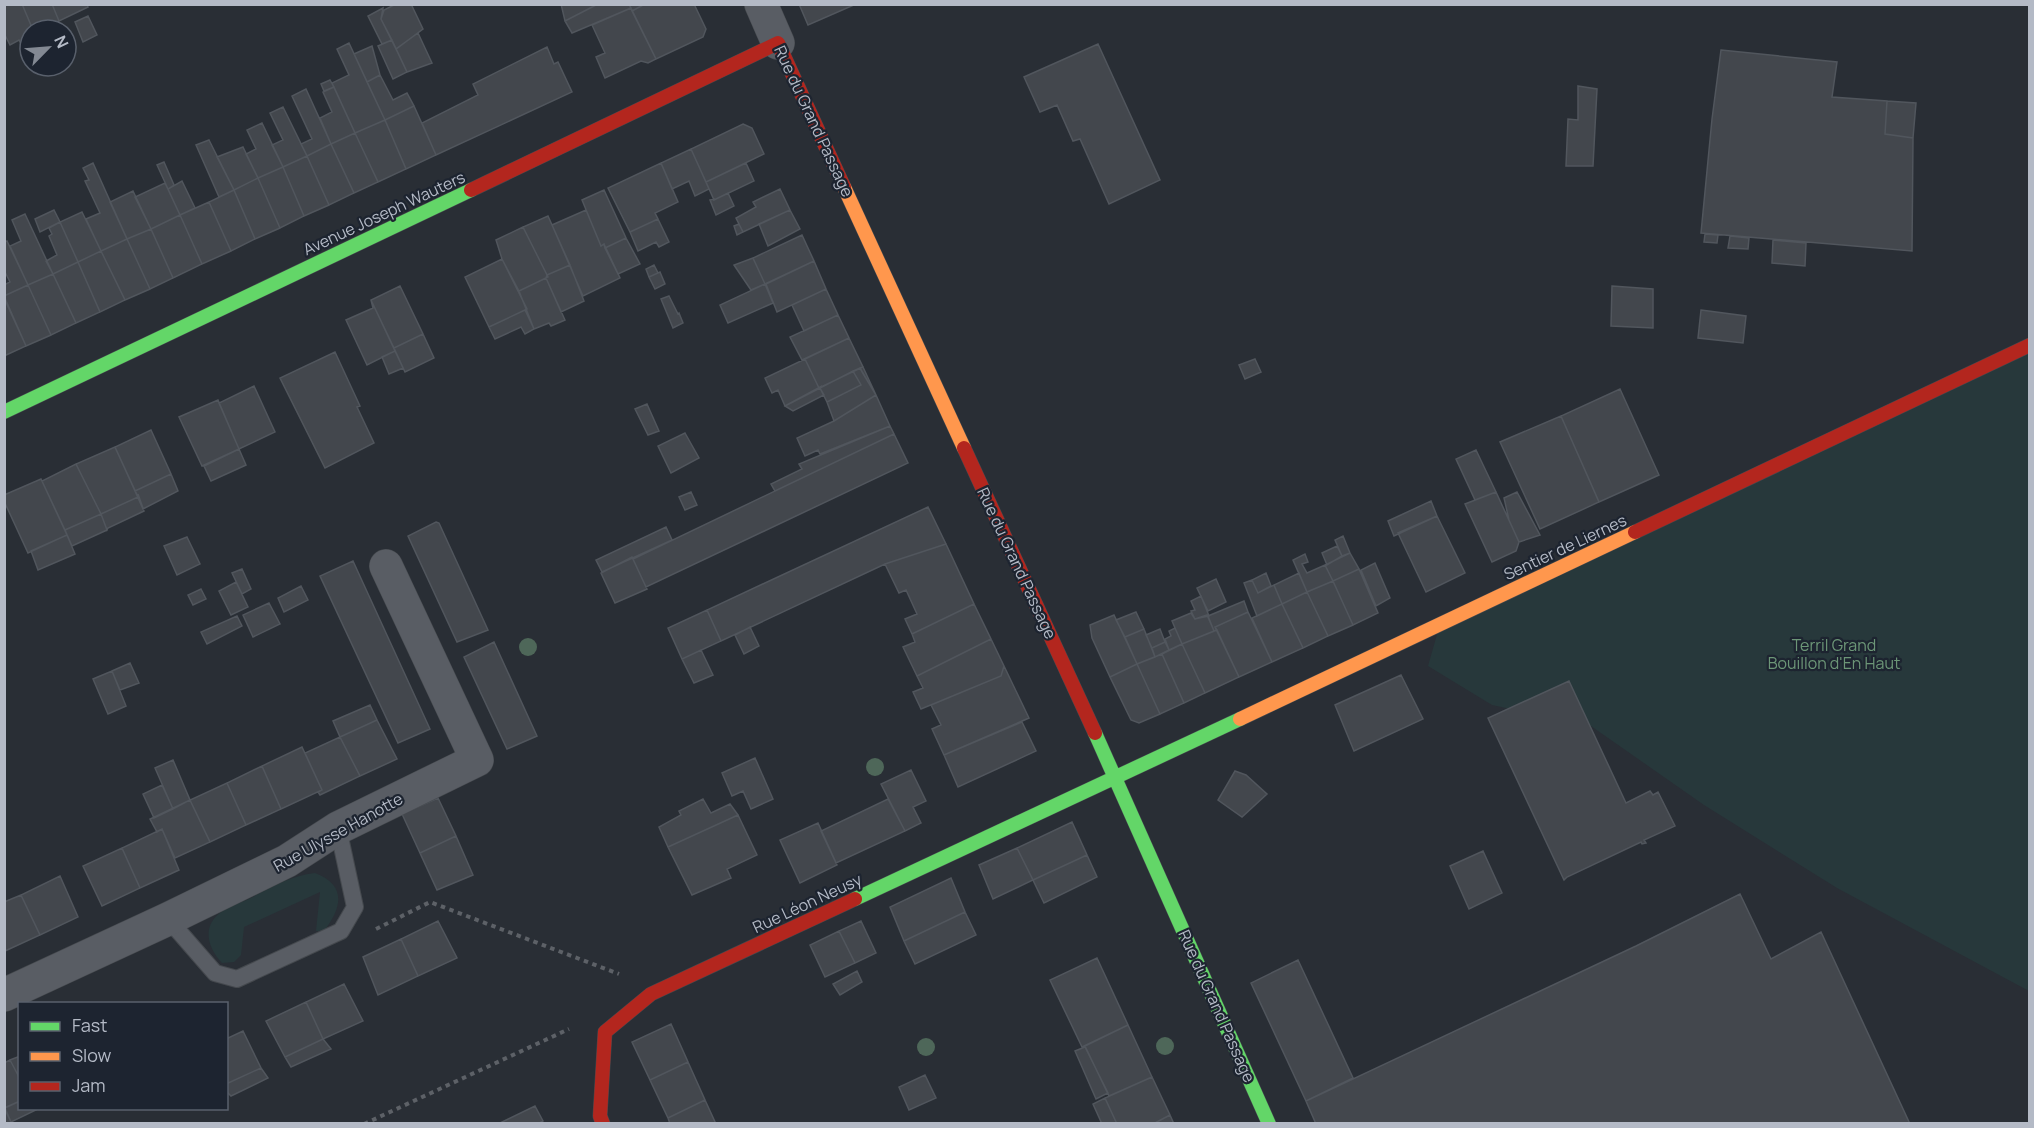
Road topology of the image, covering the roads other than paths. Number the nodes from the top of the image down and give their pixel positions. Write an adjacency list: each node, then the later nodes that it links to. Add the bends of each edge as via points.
1 (761, 4): 2 (street, Rue du Grand Passage)
2 (778, 44): 4 (street, Avenue Joseph Wauters); 6 (street, Rue du Grand Passage)
3 (2030, 345): 6 (street, Sentier de Liernes)
4 (4, 412)
5 (386, 566): 7 (street, Rue Ulysse Hanotte, via 477,760)
6 (1115, 778): 10 (street, Rue Léon Neusy, via 651,993 605,1032 600,1116); 11 (street, Rue du Grand Passage)
7 (338, 828): 8 (street, Rue Ulysse Hanotte, via 287,861); 8 (lane, via 355,908 341,931 237,980 215,973)
8 (168, 919): 9 (street, Rue Ulysse Hanotte)
9 (4, 995)
10 (603, 1124)
11 (1269, 1124)

